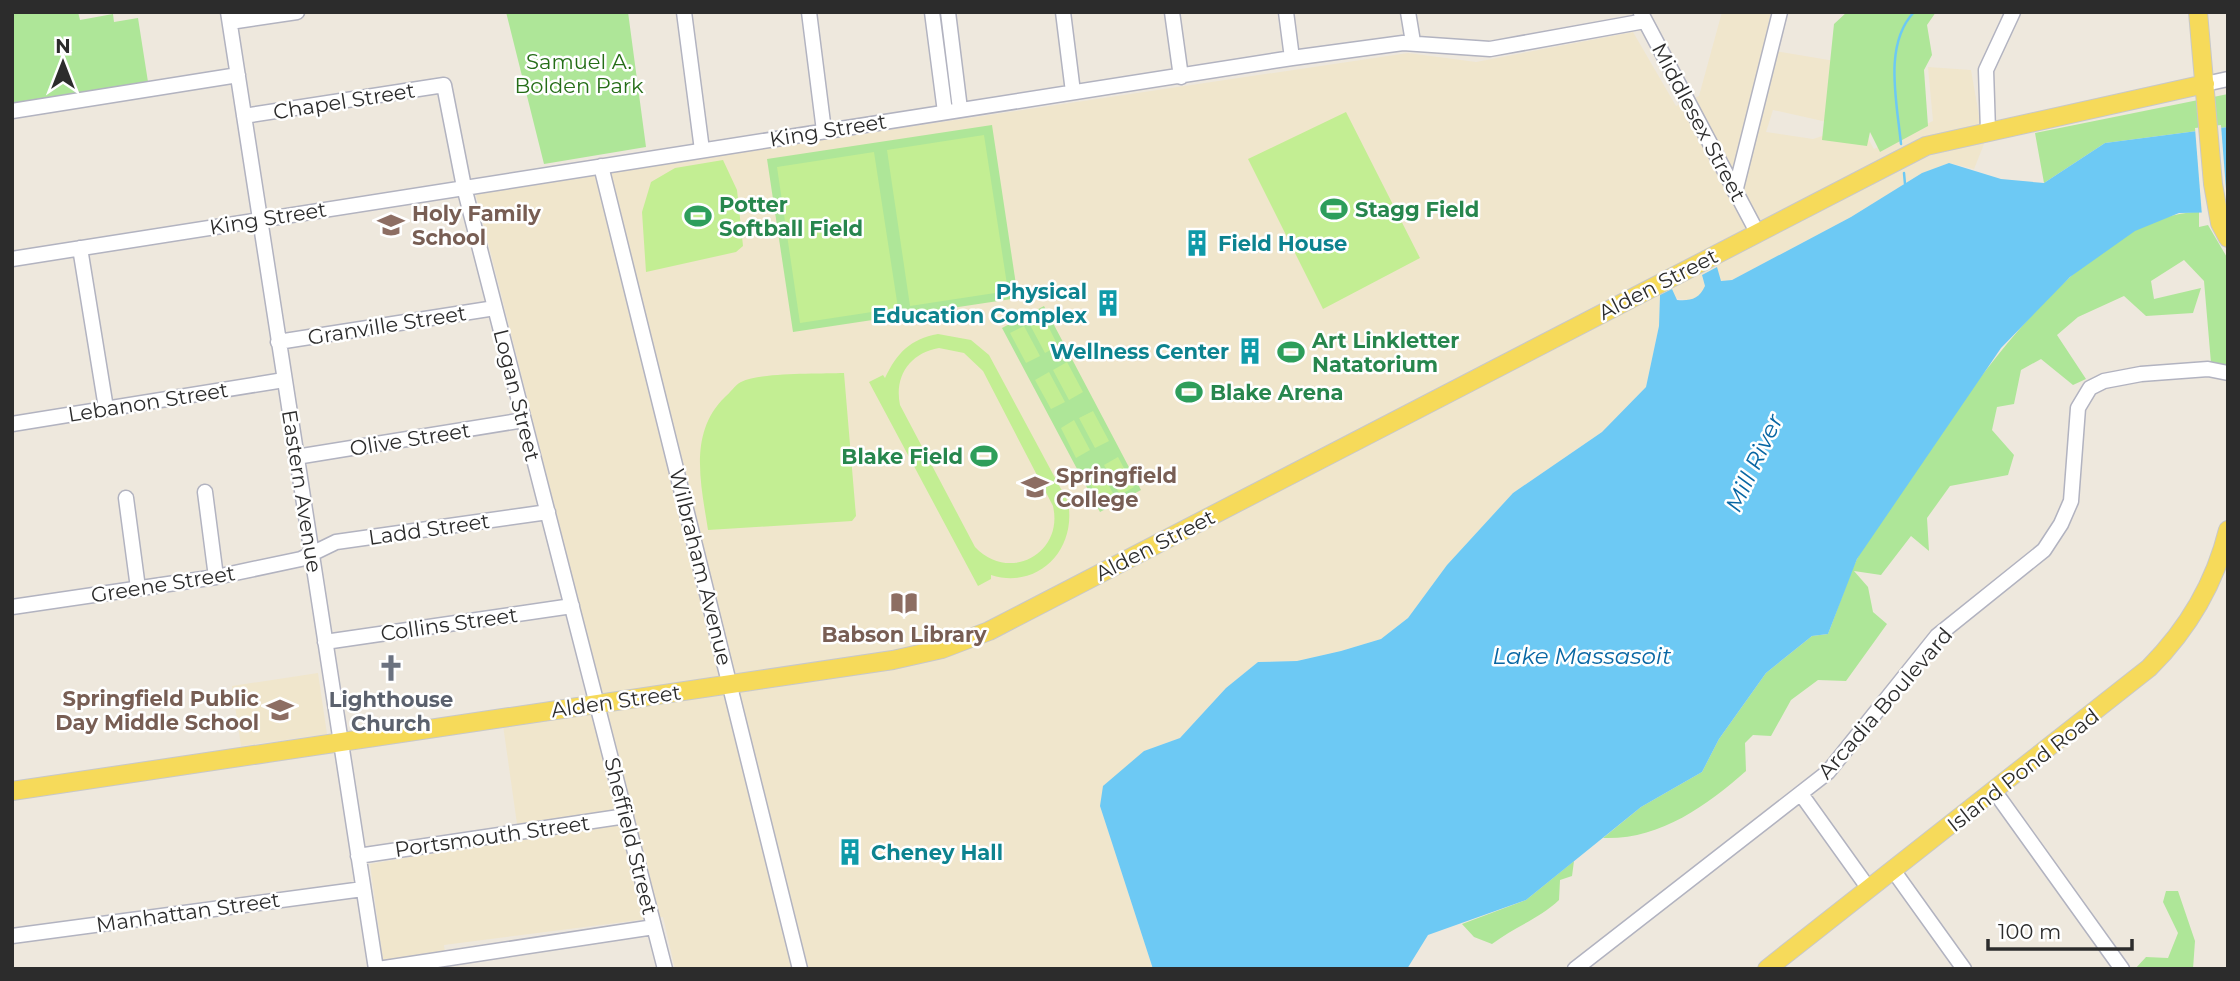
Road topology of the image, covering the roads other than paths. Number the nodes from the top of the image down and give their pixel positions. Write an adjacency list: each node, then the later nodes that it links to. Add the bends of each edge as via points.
1 (296, 12): 14 (street)
2 (684, 12): 29 (street)
3 (809, 12): 27 (street)
4 (932, 12): 25 (street)
5 (948, 12): 23 (street)
6 (1063, 12): 22 (street)
7 (1172, 12): 18 (street)
8 (1286, 12): 16 (street)
9 (1408, 12): 15 (street)
10 (1780, 12): 32 (street)
11 (2013, 12): 28 (street, via 1986,70)
12 (2199, 12): 20 (main road)
13 (1644, 15): 15 (street, King Street, via 1490,49); 32 (street, Middlesex Street)
14 (229, 17): 17 (street, Eastern Avenue)
15 (1413, 42): 16 (street, King Street)
16 (1292, 58): 18 (street, King Street)
17 (238, 75): 24 (street); 26 (street, Eastern Avenue)
18 (1181, 77): 22 (street, King Street)
19 (2228, 79): 20 (street, Alden Street)
20 (2205, 84): 28 (main road, Alden Street); 34 (main road)
21 (444, 85): 26 (street, Chapel Street); 31 (street, Logan Street)
22 (1073, 92): 23 (street, King Street)
23 (960, 109): 25 (street, King Street)
24 (12, 111)
25 (945, 112): 27 (street, King Street)
26 (244, 116): 33 (street, Eastern Avenue)
27 (824, 131): 29 (street, King Street)
28 (1987, 131): 35 (main road, Alden Street, via 1921,149)
29 (702, 150): 30 (street, King Street)
30 (601, 166): 31 (street, King Street); 56 (street, Wilbraham Avenue)
31 (464, 187): 33 (street, King Street); 38 (street, Logan Street)
32 (1735, 192): 35 (street, Middlesex Street)
33 (260, 219): 36 (street, King Street); 39 (street, Eastern Avenue)
34 (2224, 231)
35 (1757, 232): 56 (main road, Alden Street, via 989,631 910,657)
36 (80, 248): 37 (street, King Street); 42 (street)
37 (12, 259)
38 (495, 309): 39 (street, Granville Street); 43 (street, Logan Street)
39 (278, 341): 41 (street, Eastern Avenue)
40 (2228, 373): 61 (street, Arcadia Boulevard, via 2208,369 2141,374 2104,381 2087,392 2078,408 2071,501 2053,538 2028,566 1937,636 1837,762)
41 (284, 380): 42 (street, Lebanon Street); 45 (street, Eastern Avenue)
42 (106, 408): 44 (street, Lebanon Street)
43 (524, 420): 45 (street, Olive Street); 48 (street, Logan Street)
44 (12, 424)
45 (296, 457): 50 (street, Eastern Avenue)
46 (205, 492): 51 (street)
47 (126, 498): 52 (street)
48 (548, 512): 50 (street, Ladd Street, via 336,542); 53 (street, Logan Street)
49 (2228, 530): 60 (main road, Island Pond Road, via 2206,591 2170,646 2128,688)
50 (312, 553): 51 (street, Greene Street); 55 (street, Eastern Avenue)
51 (216, 577): 52 (street, Greene Street)
52 (138, 589): 54 (street, Greene Street)
53 (572, 606): 55 (street, Collins Street); 57 (street, Logan Street)
54 (12, 607)
55 (325, 642): 58 (street, Eastern Avenue)
56 (730, 684): 57 (main road, Alden Street); 72 (street, Wilbraham Avenue)
57 (597, 703): 58 (main road, Alden Street); 62 (street, Sheffield Street)
58 (341, 742): 59 (main road, Alden Street); 63 (street, Eastern Avenue)
59 (12, 791)
60 (1995, 792): 64 (main road, Island Pond Road); 75 (street)
61 (1801, 794): 66 (street); 73 (street, Arcadia Boulevard)
62 (626, 816): 63 (street, Portsmouth Street); 67 (street, Sheffield Street)
63 (358, 856): 65 (street, Eastern Avenue)
64 (1893, 870): 66 (main road, Island Pond Road); 69 (street)
65 (363, 888): 68 (street, Manhattan Street); 70 (street, Eastern Avenue)
66 (1869, 889): 74 (main road, Island Pond Road)
67 (654, 927): 70 (street); 71 (street, Sheffield Street)
68 (12, 936)
69 (1961, 968)
70 (377, 969)
71 (665, 969)
72 (800, 969)
73 (1575, 969)
74 (1767, 969)
75 (2122, 969)

